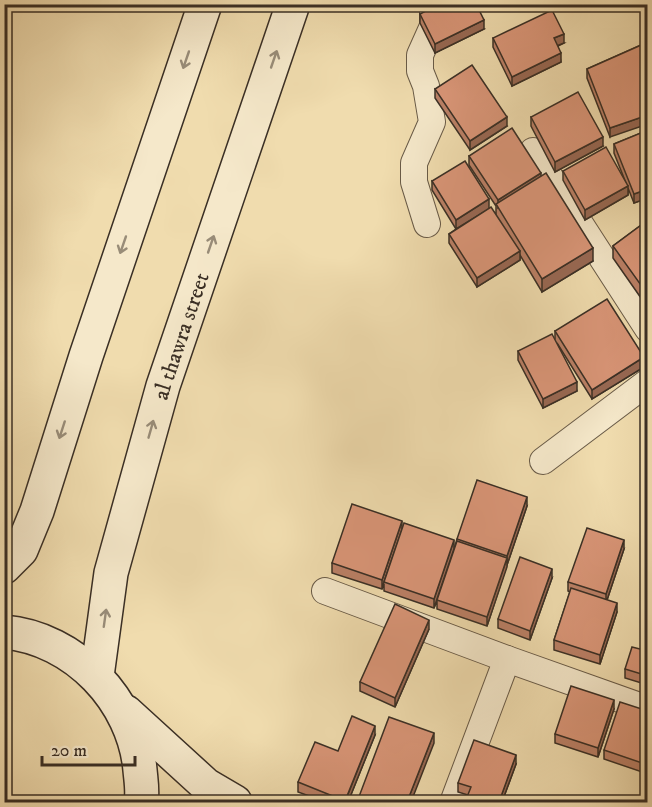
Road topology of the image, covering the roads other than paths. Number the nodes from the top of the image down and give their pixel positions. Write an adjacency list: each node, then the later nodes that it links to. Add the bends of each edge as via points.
1 (205, 4): 9 (main road, one-way to 9, via 37,511 21,550)
2 (293, 4): 13 (main road, al thawra street, one-way to 2, via 111,573 163,386)
3 (433, 4): 5 (street, via 433,26 420,55 432,122 414,163 414,182)
4 (533, 151): 6 (street)
5 (427, 224)
6 (648, 329)
7 (648, 382): 8 (street)
8 (543, 461)
9 (4, 567)
10 (325, 591): 12 (street)
11 (4, 632): 13 (main road, via 20,633 64,651)
12 (507, 659): 15 (street); 16 (street)
13 (97, 676): 14 (main road)
14 (122, 709): 17 (main road, via 138,752); 18 (main road, via 206,784)
15 (648, 709)
16 (454, 800)
17 (141, 802)
18 (235, 802)

